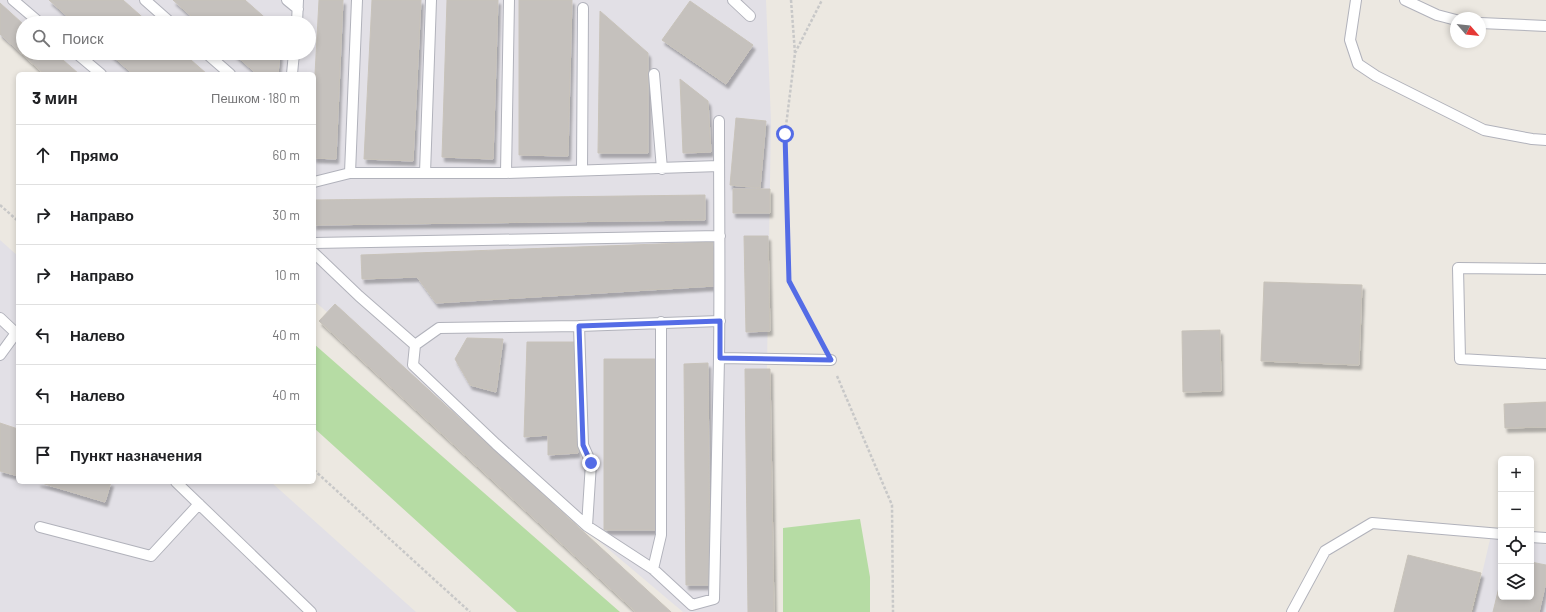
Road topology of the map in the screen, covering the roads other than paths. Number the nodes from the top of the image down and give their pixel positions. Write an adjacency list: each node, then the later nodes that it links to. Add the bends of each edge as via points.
1 (13, 0): 12 (lane)
2 (145, 0): 13 (lane)
3 (287, 0): 10 (lane)
4 (357, 0): 31 (lane)
5 (431, 0): 32 (lane)
6 (509, 0): 33 (lane)
7 (733, 0): 15 (lane)
8 (1356, 0): 27 (lane, via 1350,40 1358,64 1376,76 1484,130)
9 (1405, 0): 16 (lane)
10 (298, 5): 14 (lane)
11 (583, 8): 30 (lane)
12 (32, 16)
13 (163, 16)
14 (297, 16)
15 (750, 16)
16 (1450, 18)
17 (1486, 23): 18 (lane)
18 (1546, 26)
19 (84, 60): 22 (lane)
20 (214, 60): 23 (lane)
21 (293, 60): 24 (lane)
22 (99, 72)
23 (228, 72)
24 (292, 72)
25 (654, 74): 29 (lane)
26 (719, 120): 28 (lane)
27 (1546, 140)
28 (719, 166): 29 (lane); 35 (lane)
29 (662, 169): 30 (lane)
30 (582, 170): 33 (lane)
31 (350, 173): 32 (lane); 34 (lane)
32 (425, 173): 33 (lane)
33 (506, 173)
34 (316, 182)
35 (720, 236): 36 (lane); 40 (lane)
36 (316, 243)
37 (316, 255): 45 (lane)
38 (1546, 269): 49 (lane, via 1458,268 1460,359)
39 (0, 318): 43 (lane)
40 (720, 321): 41 (lane); 47 (lane)
41 (661, 322): 42 (lane); 57 (lane, via 661,535)
42 (579, 326): 45 (lane, via 439,328); 52 (lane, via 583,445 591,463)
43 (16, 333)
44 (16, 335): 46 (lane)
45 (416, 345): 52 (lane, via 413,364)
46 (0, 355)
47 (720, 358): 48 (lane); 57 (lane, via 714,599 692,605)
48 (831, 360)
49 (1546, 364)
50 (178, 484): 51 (lane)
51 (199, 504): 53 (lane, via 150,556); 58 (lane)
52 (587, 526): 57 (lane)
53 (40, 527)
54 (1498, 534): 59 (lane, via 1372,523 1325,551)
55 (1534, 537): 56 (lane)
56 (1546, 538)
57 (653, 569)
58 (311, 612)
59 (1292, 612)

